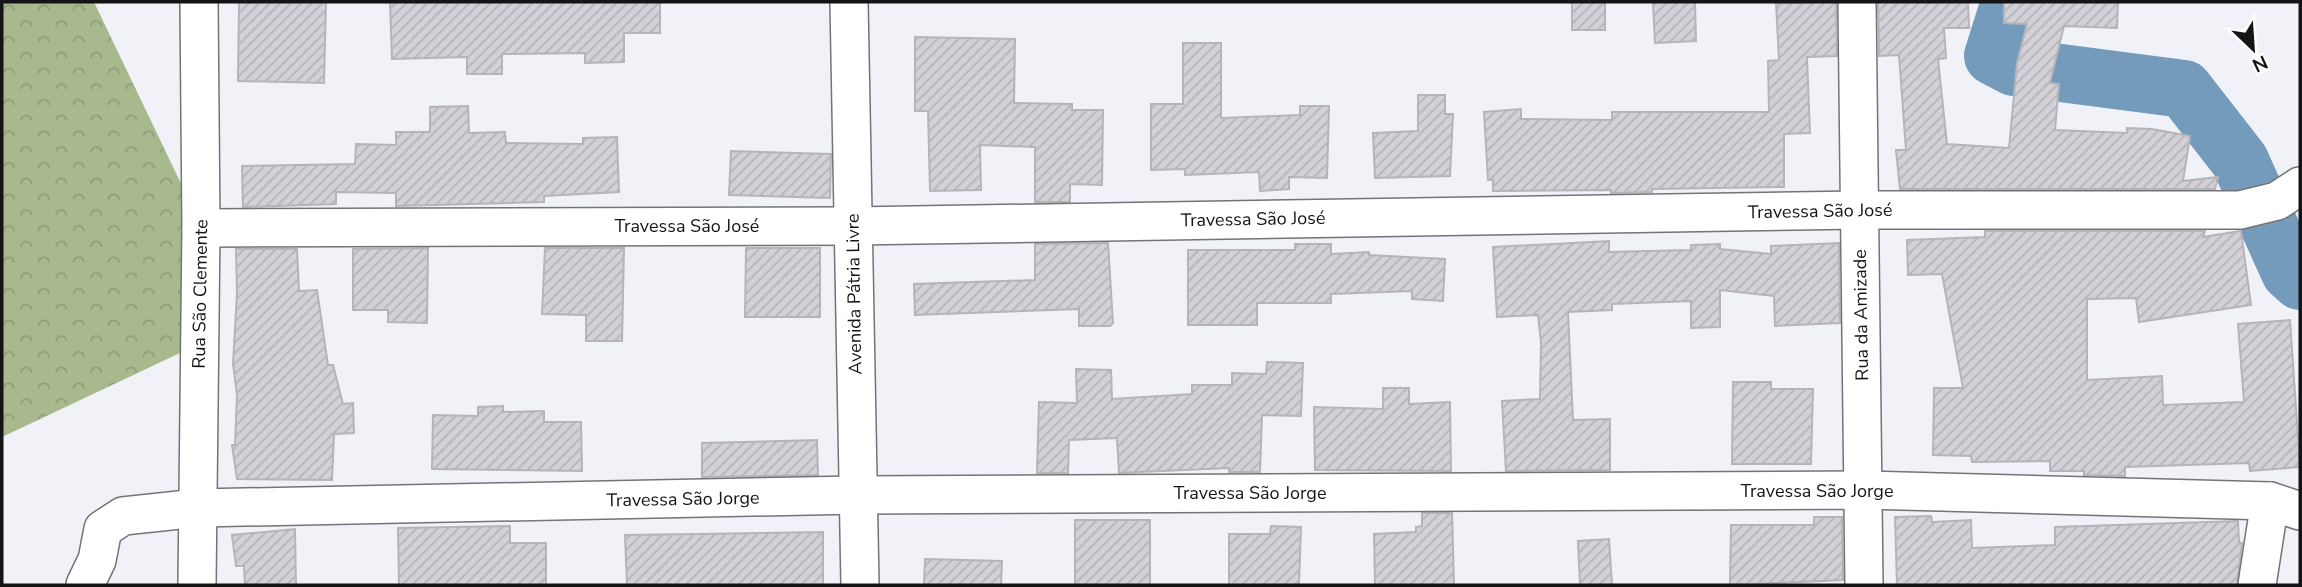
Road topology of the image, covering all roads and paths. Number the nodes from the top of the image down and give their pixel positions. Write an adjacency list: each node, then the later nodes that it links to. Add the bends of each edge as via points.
1 (199, 2): 7 (street, Rua São Clemente)
2 (849, 2): 6 (street, Avenida Pátria Livre)
3 (1857, 2): 5 (street, Rua da Amizade)
4 (2288, 194): 5 (street, Travessa São José, via 2240,210)
5 (1859, 210): 6 (street, Travessa São José); 8 (street, Rua da Amizade)
6 (853, 226): 7 (street, Travessa São José); 9 (street, Avenida Pátria Livre)
7 (201, 228): 11 (street, Rua São Clemente)
8 (1865, 490): 9 (street, Travessa São Jorge); 10 (street, Travessa São Jorge); 15 (street, Rua da Amizade)
9 (858, 495): 11 (street, Travessa São Jorge); 14 (street, Avenida Pátria Livre)
10 (2285, 506): 16 (street)
11 (198, 508): 12 (street, Travessa São Jorge, via 123,516 103,529 97,560); 13 (street, Rua São Clemente)
12 (85, 585)
13 (197, 585)
14 (860, 585)
15 (1864, 585)
16 (2257, 585)

